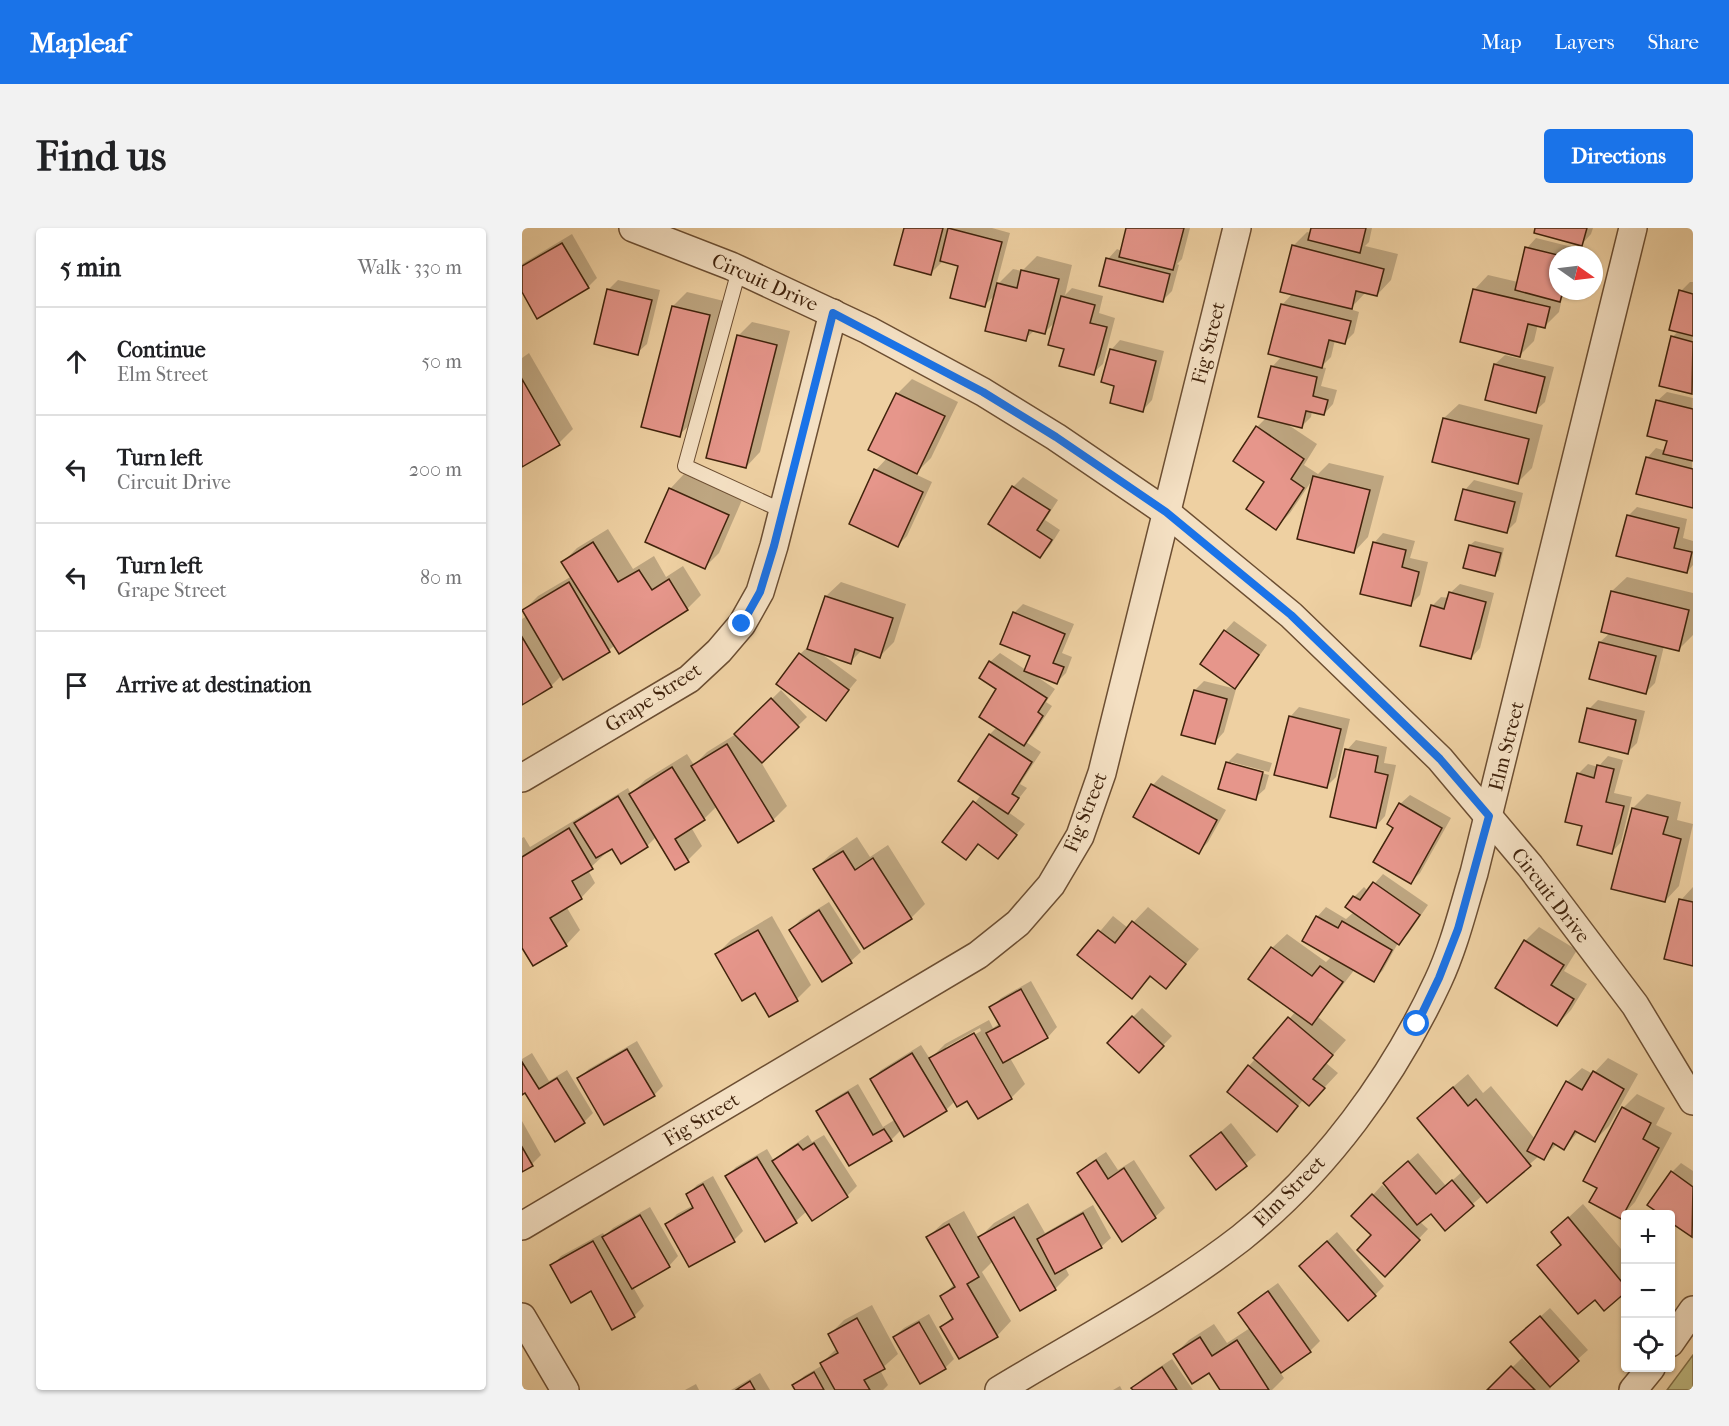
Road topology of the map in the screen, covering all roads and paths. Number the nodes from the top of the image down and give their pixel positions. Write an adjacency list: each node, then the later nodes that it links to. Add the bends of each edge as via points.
1 (633, 228): 4 (street, Circuit Drive)
2 (1237, 228): 7 (street, Fig Street)
3 (1633, 228): 9 (street, Elm Street)
4 (739, 270): 5 (street, Circuit Drive); 6 (lane, via 685,466)
5 (833, 313): 6 (street, Grape Street); 7 (street, Circuit Drive, via 983,392)
6 (783, 511): 8 (street, Grape Street, via 760,592 742,624 720,651 689,679)
7 (1166, 512): 9 (street, Circuit Drive, via 1291,615 1440,759); 11 (street, Fig Street, via 1102,773 1080,836 1051,885 1018,923 978,955)
8 (522, 778)
9 (1489, 816): 10 (street, Circuit Drive, via 1635,1005); 17 (street, Elm Street, via 1458,929 1417,1024 1387,1074 1328,1152 1290,1193 1232,1244 1187,1276)
10 (1693, 1101)
11 (522, 1226)
12 (1693, 1310): 14 (street)
13 (522, 1317): 16 (street)
14 (1675, 1337)
15 (1649, 1372): 18 (street)
16 (566, 1390)
17 (999, 1390)
18 (1633, 1390)

